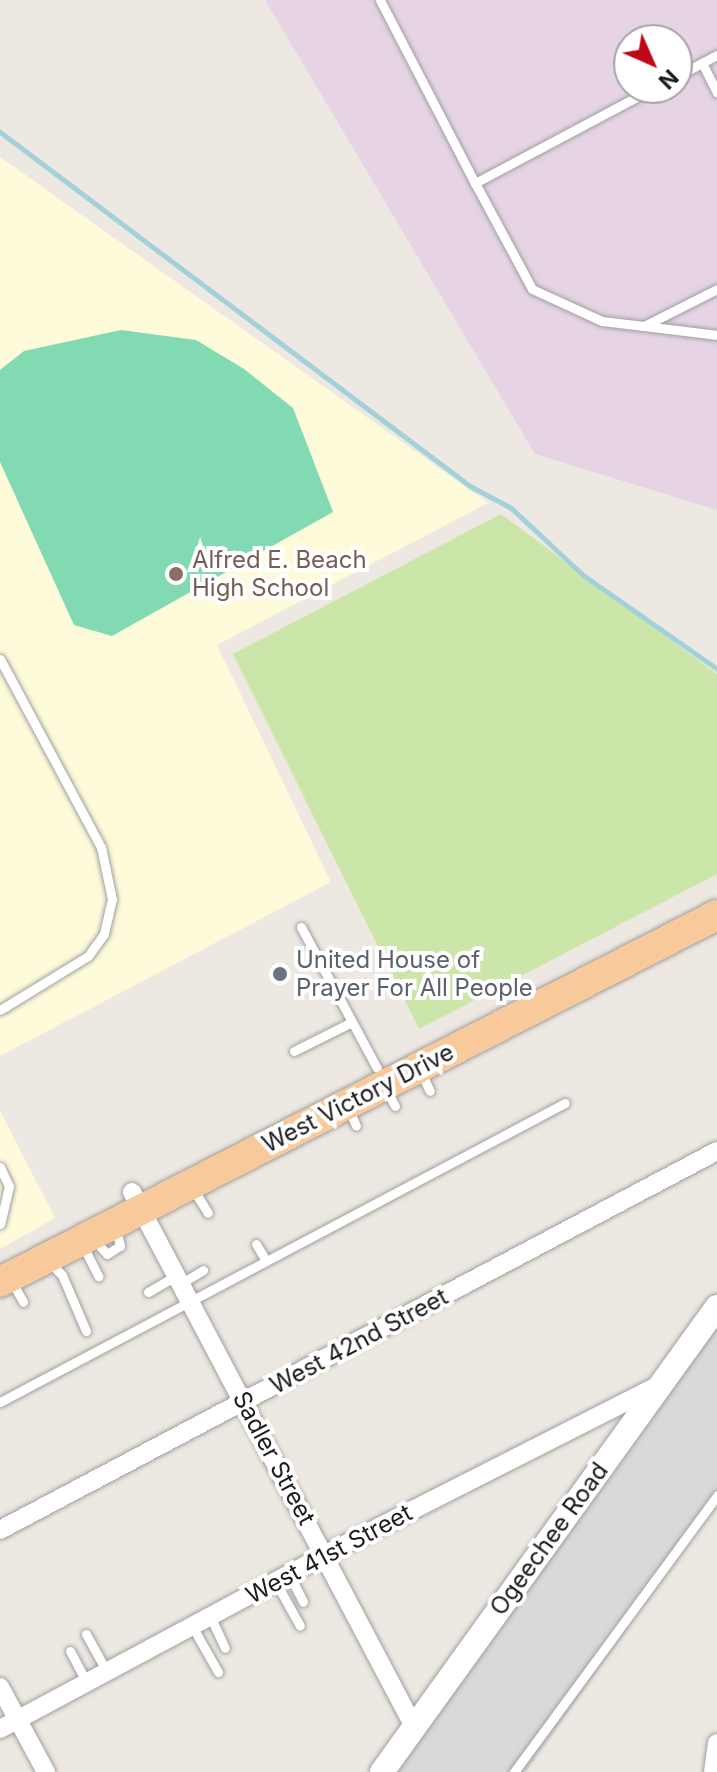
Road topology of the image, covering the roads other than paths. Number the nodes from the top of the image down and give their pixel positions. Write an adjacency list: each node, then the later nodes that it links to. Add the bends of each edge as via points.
1 (380, 0): 7 (lane)
2 (717, 55): 3 (lane)
3 (702, 63): 4 (lane); 5 (lane)
4 (693, 68)
5 (717, 92)
6 (624, 104): 7 (lane)
7 (475, 183): 9 (lane, via 532,289 602,321)
8 (717, 289): 9 (lane)
9 (644, 326): 10 (lane)
10 (717, 335)
11 (0, 659): 15 (lane, via 101,847 112,899 104,934 88,956)
12 (717, 896): 18 (main road, West Victory Drive)
13 (717, 915): 18 (main road, West Victory Drive, via 424,1079)
14 (301, 927): 16 (lane)
15 (0, 1010)
16 (352, 1022): 17 (lane); 18 (lane)
17 (294, 1051)
18 (385, 1086): 22 (main road, West Victory Drive, via 351,1115); 23 (main road, West Victory Drive)
19 (565, 1103): 29 (lane)
20 (717, 1151): 39 (street, West 42nd Street)
21 (0, 1167): 25 (lane, via 9,1186)
22 (207, 1179): 23 (main road, West Victory Drive); 24 (lane)
23 (136, 1200): 26 (main road, West Victory Drive); 32 (main road, West Victory Drive); 33 (street, Sadler Street)
24 (208, 1213)
25 (0, 1224)
26 (94, 1232): 28 (main road, West Victory Drive); 31 (lane)
27 (256, 1244): 29 (lane)
28 (45, 1258): 32 (main road, West Victory Drive); 36 (lane, via 62,1275)
29 (265, 1259): 33 (lane)
30 (203, 1270): 33 (lane)
31 (98, 1276)
32 (8, 1281)
33 (182, 1286): 34 (lane); 38 (lane); 39 (street, Sadler Street)
34 (148, 1292)
35 (717, 1307): 37 (street, Ogeechee Road)
36 (86, 1331)
37 (660, 1385): 42 (street, West 41st Street); 56 (street, Ogeechee Road)
38 (0, 1402)
39 (244, 1402): 41 (street, West 42nd Street); 42 (street, Sadler Street)
40 (717, 1496): 61 (lane)
41 (0, 1530)
42 (326, 1554): 43 (street, West 41st Street); 56 (street, Sadler Street)
43 (282, 1578): 44 (lane); 45 (street, West 41st Street); 47 (lane)
44 (303, 1602)
45 (210, 1616): 46 (street, West 41st Street); 49 (lane)
46 (192, 1626): 51 (street, West 41st Street); 52 (lane)
47 (300, 1626)
48 (86, 1634): 51 (lane)
49 (225, 1648)
50 (70, 1651): 53 (lane)
51 (107, 1672): 53 (street, West 41st Street)
52 (218, 1672)
53 (87, 1683): 55 (street, West 41st Street)
54 (0, 1687): 55 (street)
55 (18, 1720): 57 (street, West 41st Street); 59 (street)
56 (413, 1725): 60 (street, Ogeechee Road)
57 (0, 1729)
58 (717, 1743): 62 (street)
59 (46, 1772)
60 (382, 1772)
61 (514, 1772)
62 (713, 1772)

